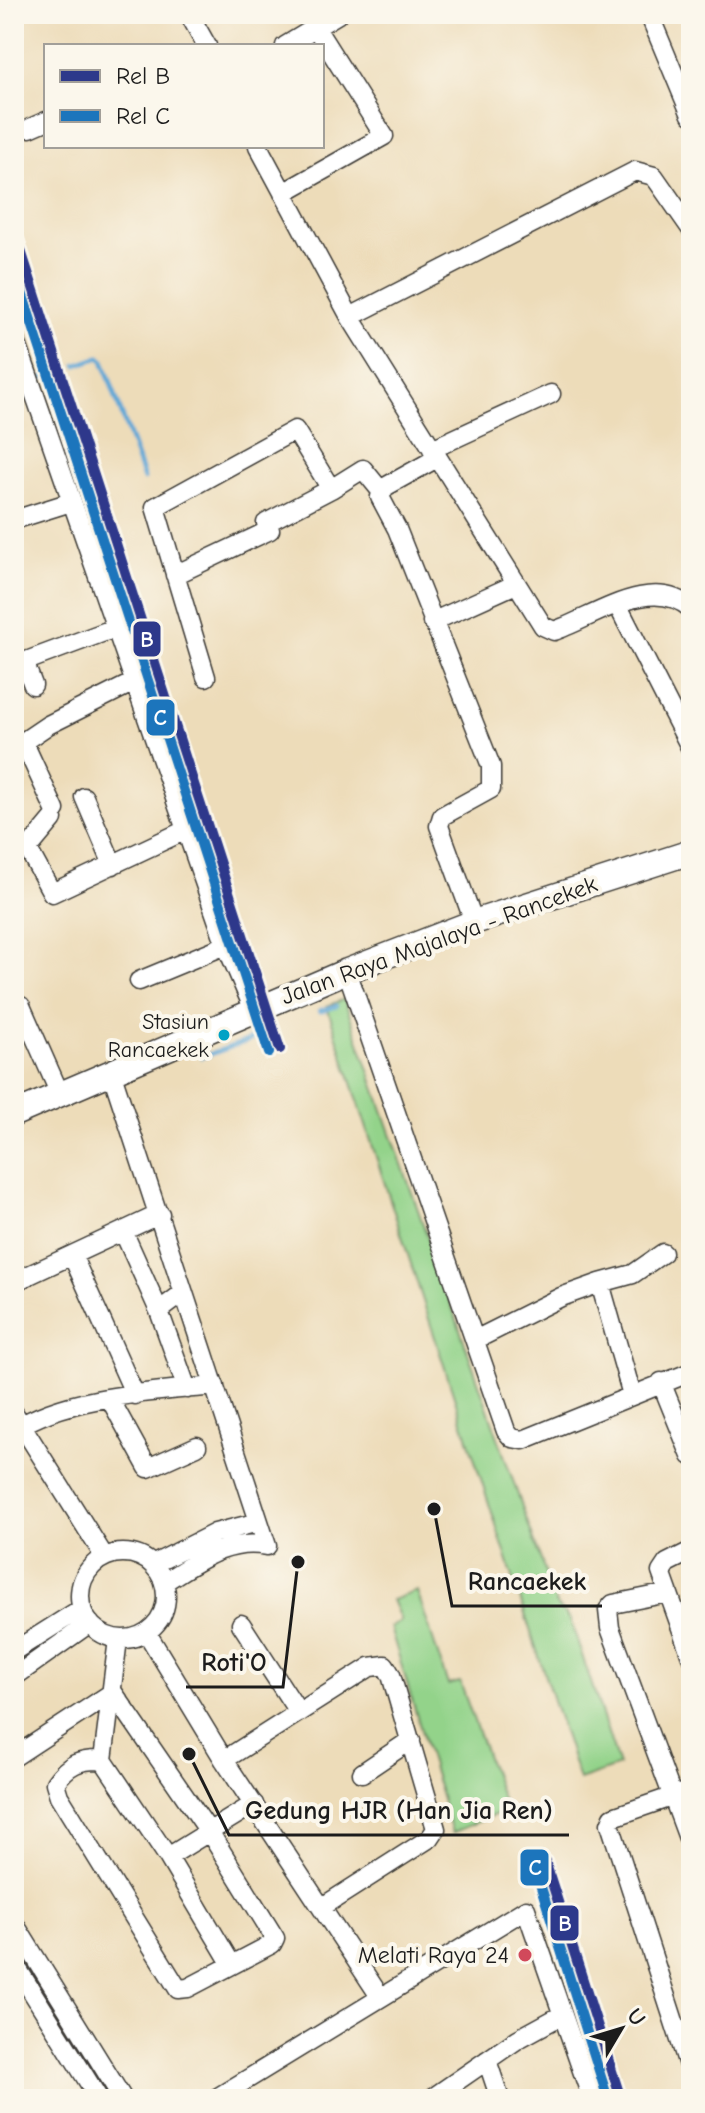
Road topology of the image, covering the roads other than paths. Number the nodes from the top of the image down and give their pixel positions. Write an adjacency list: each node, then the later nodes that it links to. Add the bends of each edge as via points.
1 (189, 14): 5 (street)
2 (338, 14): 4 (street)
3 (649, 14): 7 (street)
4 (311, 21): 6 (street); 9 (street, via 384,136)
5 (206, 44)
6 (287, 44)
7 (691, 115)
8 (259, 148): 9 (street)
9 (283, 193): 11 (street)
10 (691, 229): 11 (street, via 654,176 635,171)
11 (350, 317): 14 (street)
12 (14, 335): 17 (street)
13 (551, 394): 14 (street)
14 (434, 453): 16 (street); 20 (street)
15 (331, 489): 16 (street, via 363,469); 19 (street, via 266,523 270,530); 19 (street, via 295,430 271,442 155,507)
16 (381, 491): 23 (street)
17 (71, 502): 18 (street); 24 (street)
18 (14, 520)
19 (175, 575): 25 (street)
20 (516, 584): 21 (street, via 543,626 554,631); 23 (street)
21 (617, 604): 22 (street, via 670,596); 29 (street)
22 (691, 609)
23 (432, 622): 34 (street, via 491,766 491,789 440,822)
24 (115, 628): 26 (street); 27 (street, via 29,660 25,664)
25 (206, 677)
26 (134, 682): 28 (street, via 48,725); 31 (street)
27 (33, 685)
28 (19, 746): 33 (street, via 54,815 28,849 46,889 52,893)
29 (691, 749)
30 (84, 797): 33 (street)
31 (188, 829): 33 (street); 35 (street)
32 (691, 852): 34 (main road, Jalan Raya Majalaya - Rancekek)
33 (113, 865)
34 (474, 922): 36 (main road, Jalan Raya Majalaya - Rancekek)
35 (226, 945): 37 (street); 39 (street)
36 (347, 971): 39 (main road, Jalan Raya Majalaya - Rancekek); 51 (street)
37 (139, 981)
38 (21, 1006): 41 (street)
39 (254, 1010): 40 (main road, Jalan Raya Majalaya - Rancekek)
40 (111, 1071): 41 (main road, Jalan Raya Majalaya - Rancekek); 43 (street)
41 (59, 1092): 42 (main road, Jalan Raya Majalaya - Rancekek)
42 (14, 1114)
43 (160, 1214): 44 (street); 49 (street)
44 (124, 1233): 46 (street); 50 (street)
45 (663, 1253): 48 (street, via 633,1274)
46 (72, 1255): 47 (street); 56 (street)
47 (14, 1282)
48 (600, 1283): 51 (street); 57 (street)
49 (183, 1293): 50 (street); 54 (street)
50 (159, 1311): 55 (street)
51 (475, 1340): 57 (street, via 512,1438 523,1440)
52 (691, 1372): 53 (street)
53 (661, 1382): 57 (street); 61 (street)
54 (215, 1386): 55 (street); 62 (street)
55 (187, 1389): 56 (street)
56 (135, 1395): 58 (street)
57 (632, 1395)
58 (110, 1399): 59 (street); 60 (street, via 148,1468)
59 (16, 1423): 64 (street)
60 (197, 1446)
61 (691, 1456)
62 (259, 1522): 65 (street, via 215,1533); 66 (street, via 267,1546 243,1543 221,1549)
63 (691, 1551): 67 (street, via 663,1566)
64 (104, 1556): 65 (street, via 128,1553); 68 (street, via 85,1573 81,1585)
65 (154, 1564): 66 (street)
66 (164, 1582): 70 (street, via 165,1610)
67 (668, 1593): 73 (street); 82 (street, via 613,1604 608,1610 610,1628)
68 (86, 1615): 71 (street, via 104,1635); 72 (street); 74 (street)
69 (241, 1624): 76 (street)
70 (147, 1633): 71 (street); 80 (street)
71 (118, 1639): 75 (street)
72 (14, 1651)
73 (691, 1656)
74 (14, 1677)
75 (113, 1692): 78 (street); 79 (street); 84 (street)
76 (297, 1710): 77 (street, via 370,1667 385,1665); 80 (street)
77 (411, 1740): 81 (street); 87 (street, via 436,1829 430,1838)
78 (14, 1757)
79 (103, 1760): 86 (street); 90 (street, via 86,1759 66,1767 55,1783 79,1832 178,1989)
80 (224, 1760): 83 (street)
81 (362, 1773)
82 (682, 1792): 85 (street); 96 (street, via 613,1817 610,1824)
83 (254, 1804): 84 (street); 87 (street)
84 (210, 1833): 86 (street); 90 (street, via 275,1938)
85 (691, 1846)
86 (168, 1857): 90 (street)
87 (322, 1907): 93 (street)
88 (14, 1923): 91 (street)
89 (14, 1963): 92 (street)
90 (232, 1965)
91 (46, 1976): 92 (street); 99 (street)
92 (22, 1992): 98 (street)
93 (379, 1995): 94 (street, via 526,1909); 97 (street)
94 (562, 2015): 95 (street); 103 (street)
95 (487, 2060): 101 (street); 102 (street)
96 (691, 2071)
97 (248, 2091): 100 (street)
98 (99, 2099)
99 (123, 2099)
100 (215, 2099)
101 (431, 2099)
102 (500, 2099)
103 (592, 2099)

